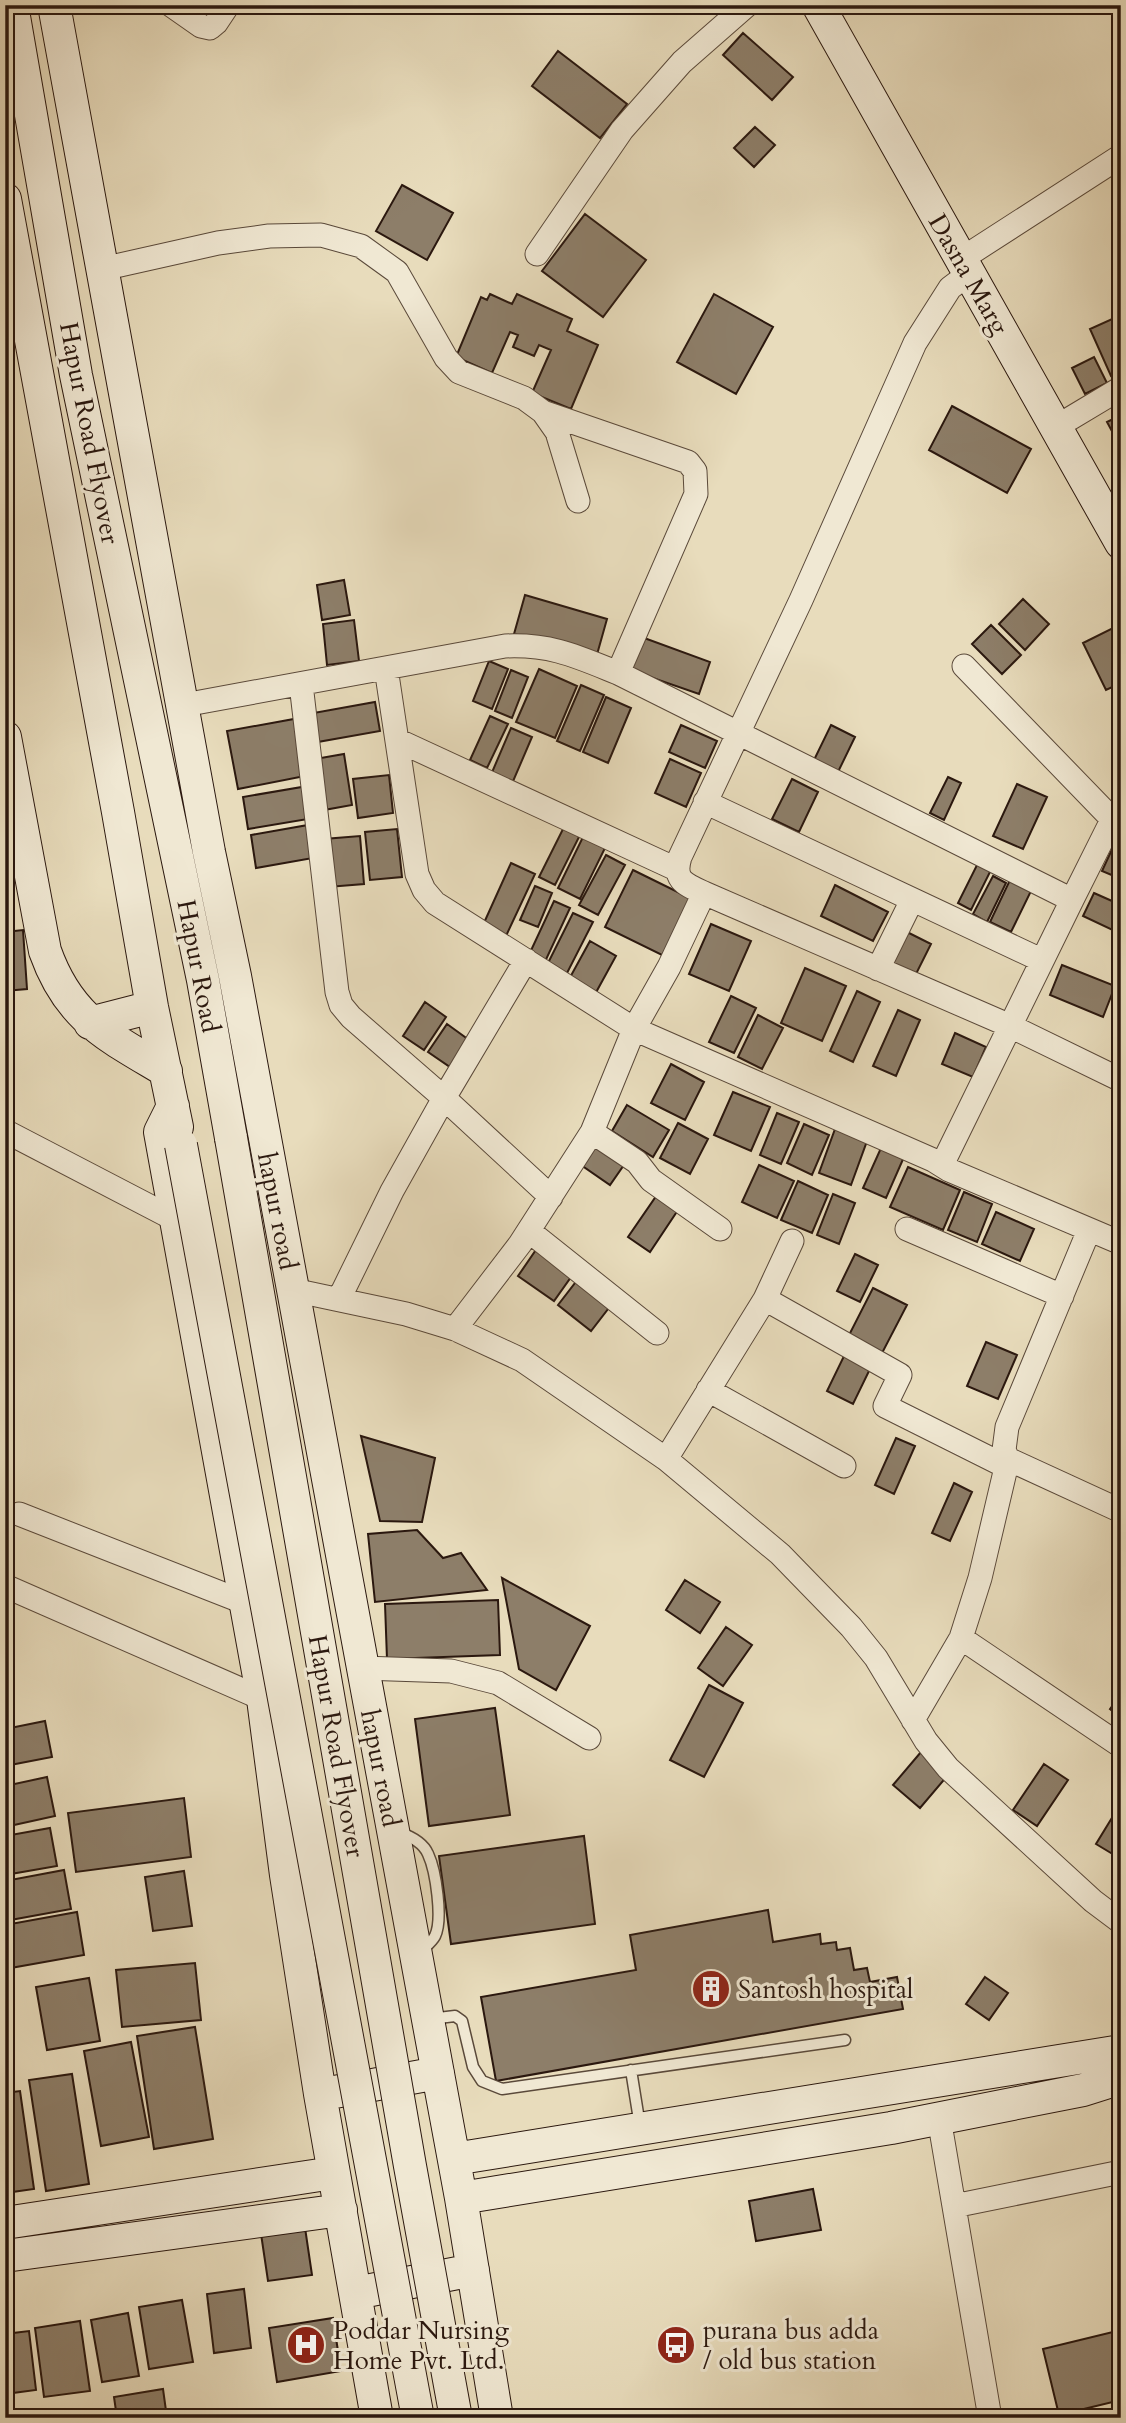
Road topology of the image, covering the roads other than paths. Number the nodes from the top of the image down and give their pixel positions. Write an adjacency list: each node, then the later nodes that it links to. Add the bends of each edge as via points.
1 (12, 5): 28 (street, Hapur Road Flyover, via 76,375)
2 (54, 5): 11 (street, hapur road)
3 (171, 5): 4 (street, via 210,28)
4 (228, 5)
5 (747, 5): 9 (street, via 682,62 637,112)
6 (818, 5): 10 (street, Dasna Marg)
7 (1121, 156): 10 (street)
8 (5, 199): 36 (street, Hapur Road Flyover)
9 (537, 254)
10 (965, 266): 14 (street, Dasna Marg); 22 (street, via 915,343)
11 (102, 269): 13 (street, via 269,236 321,235 361,246 397,272 446,358 459,372 524,398); 21 (street, hapur road)
12 (1121, 388): 14 (street)
13 (543, 412): 15 (street, via 557,432); 19 (street, via 688,462 695,471 696,494)
14 (1056, 427): 16 (street, Dasna Marg)
15 (578, 501)
16 (1121, 543)
17 (964, 666): 26 (street)
18 (386, 668): 19 (street, via 533,645 570,653); 20 (street); 24 (street)
19 (618, 673): 22 (street)
20 (301, 684): 21 (street); 43 (street, via 341,1005)
21 (184, 705): 27 (street, hapur road)
22 (739, 734): 25 (street); 32 (street)
23 (5, 737): 37 (street, via 45,951 66,996)
24 (397, 740): 29 (street); 34 (street, via 417,874 424,890 435,903)
25 (705, 802): 29 (street); 31 (street)
26 (1117, 818): 32 (street)
27 (209, 852): 28 (street); 45 (street, hapur road)
28 (178, 859): 41 (street, Hapur Road)
29 (676, 869): 30 (street, via 686,886)
30 (704, 893): 35 (street); 39 (street)
31 (912, 900): 33 (street); 35 (street)
32 (1072, 900): 33 (street)
33 (1041, 960): 38 (street)
34 (526, 961): 39 (street); 43 (street)
35 (878, 969): 38 (street)
36 (152, 1007): 37 (street); 40 (street, Hapur Road Flyover)
37 (90, 1023): 40 (street)
38 (1009, 1025): 42 (street); 48 (street)
39 (634, 1029): 47 (street); 48 (street)
40 (166, 1071): 44 (street, Hapur Road Flyover)
41 (220, 1074): 45 (street); 99 (street, Hapur Road Flyover, bridge)
42 (1121, 1080)
43 (444, 1098): 49 (street); 60 (street)
44 (173, 1106): 50 (street, via 160,1132); 98 (street, Hapur Road Flyover, bridge)
45 (261, 1120): 57 (street, hapur road)
46 (5, 1131): 50 (street)
47 (592, 1132): 49 (street); 51 (street)
48 (942, 1165): 53 (street)
49 (551, 1197): 54 (street)
50 (178, 1221): 70 (street)
51 (720, 1229)
52 (906, 1229): 58 (street)
53 (1089, 1230): 56 (street); 58 (street)
54 (529, 1231): 61 (street); 62 (street)
55 (792, 1241): 59 (street)
56 (1121, 1243)
57 (293, 1290): 60 (street); 72 (street, hapur road)
58 (1062, 1296): 65 (street, via 1007,1427 1004,1450)
59 (765, 1299): 63 (street); 65 (street, via 900,1375 885,1406)
60 (339, 1300): 61 (street)
61 (455, 1329): 64 (street, via 522,1360)
62 (657, 1333)
63 (708, 1390): 64 (street); 66 (street)
64 (666, 1459): 74 (street, via 780,1554 851,1627)
65 (1008, 1463): 67 (street); 71 (street)
66 (844, 1466)
67 (1121, 1511)
68 (19, 1514): 70 (street)
69 (5, 1586): 73 (street)
70 (246, 1603): 73 (street)
71 (961, 1638): 74 (street); 76 (street)
72 (362, 1668): 75 (street, via 451,1671 498,1683); 78 (street, hapur road)
73 (263, 1699): 84 (street)
74 (914, 1720): 77 (street, via 948,1768)
75 (589, 1738)
76 (1121, 1746)
77 (1121, 1922)
78 (428, 2019): 81 (lane, via 455,2016 462,2021 473,2067 482,2081 502,2089); 82 (street, hapur road)
79 (845, 2040): 81 (lane)
80 (1121, 2050): 86 (street)
81 (631, 2070): 86 (lane)
82 (438, 2073): 84 (street); 87 (street, hapur road)
83 (1121, 2078): 85 (street, via 1083,2090)
84 (320, 2094): 88 (street)
85 (939, 2118): 90 (street); 91 (street)
86 (640, 2129): 87 (street)
87 (454, 2159): 90 (street, hapur road)
88 (334, 2172): 92 (street); 93 (street)
89 (1121, 2172): 91 (street)
90 (461, 2198): 95 (street, hapur road)
91 (954, 2206): 101 (street)
92 (341, 2210): 94 (street); 96 (street)
93 (5, 2223)
94 (5, 2256)
95 (472, 2270): 96 (street); 100 (street, hapur road)
96 (355, 2293): 97 (street)
97 (377, 2418)
98 (418, 2418)
99 (456, 2418)
100 (497, 2418)
101 (990, 2418)

